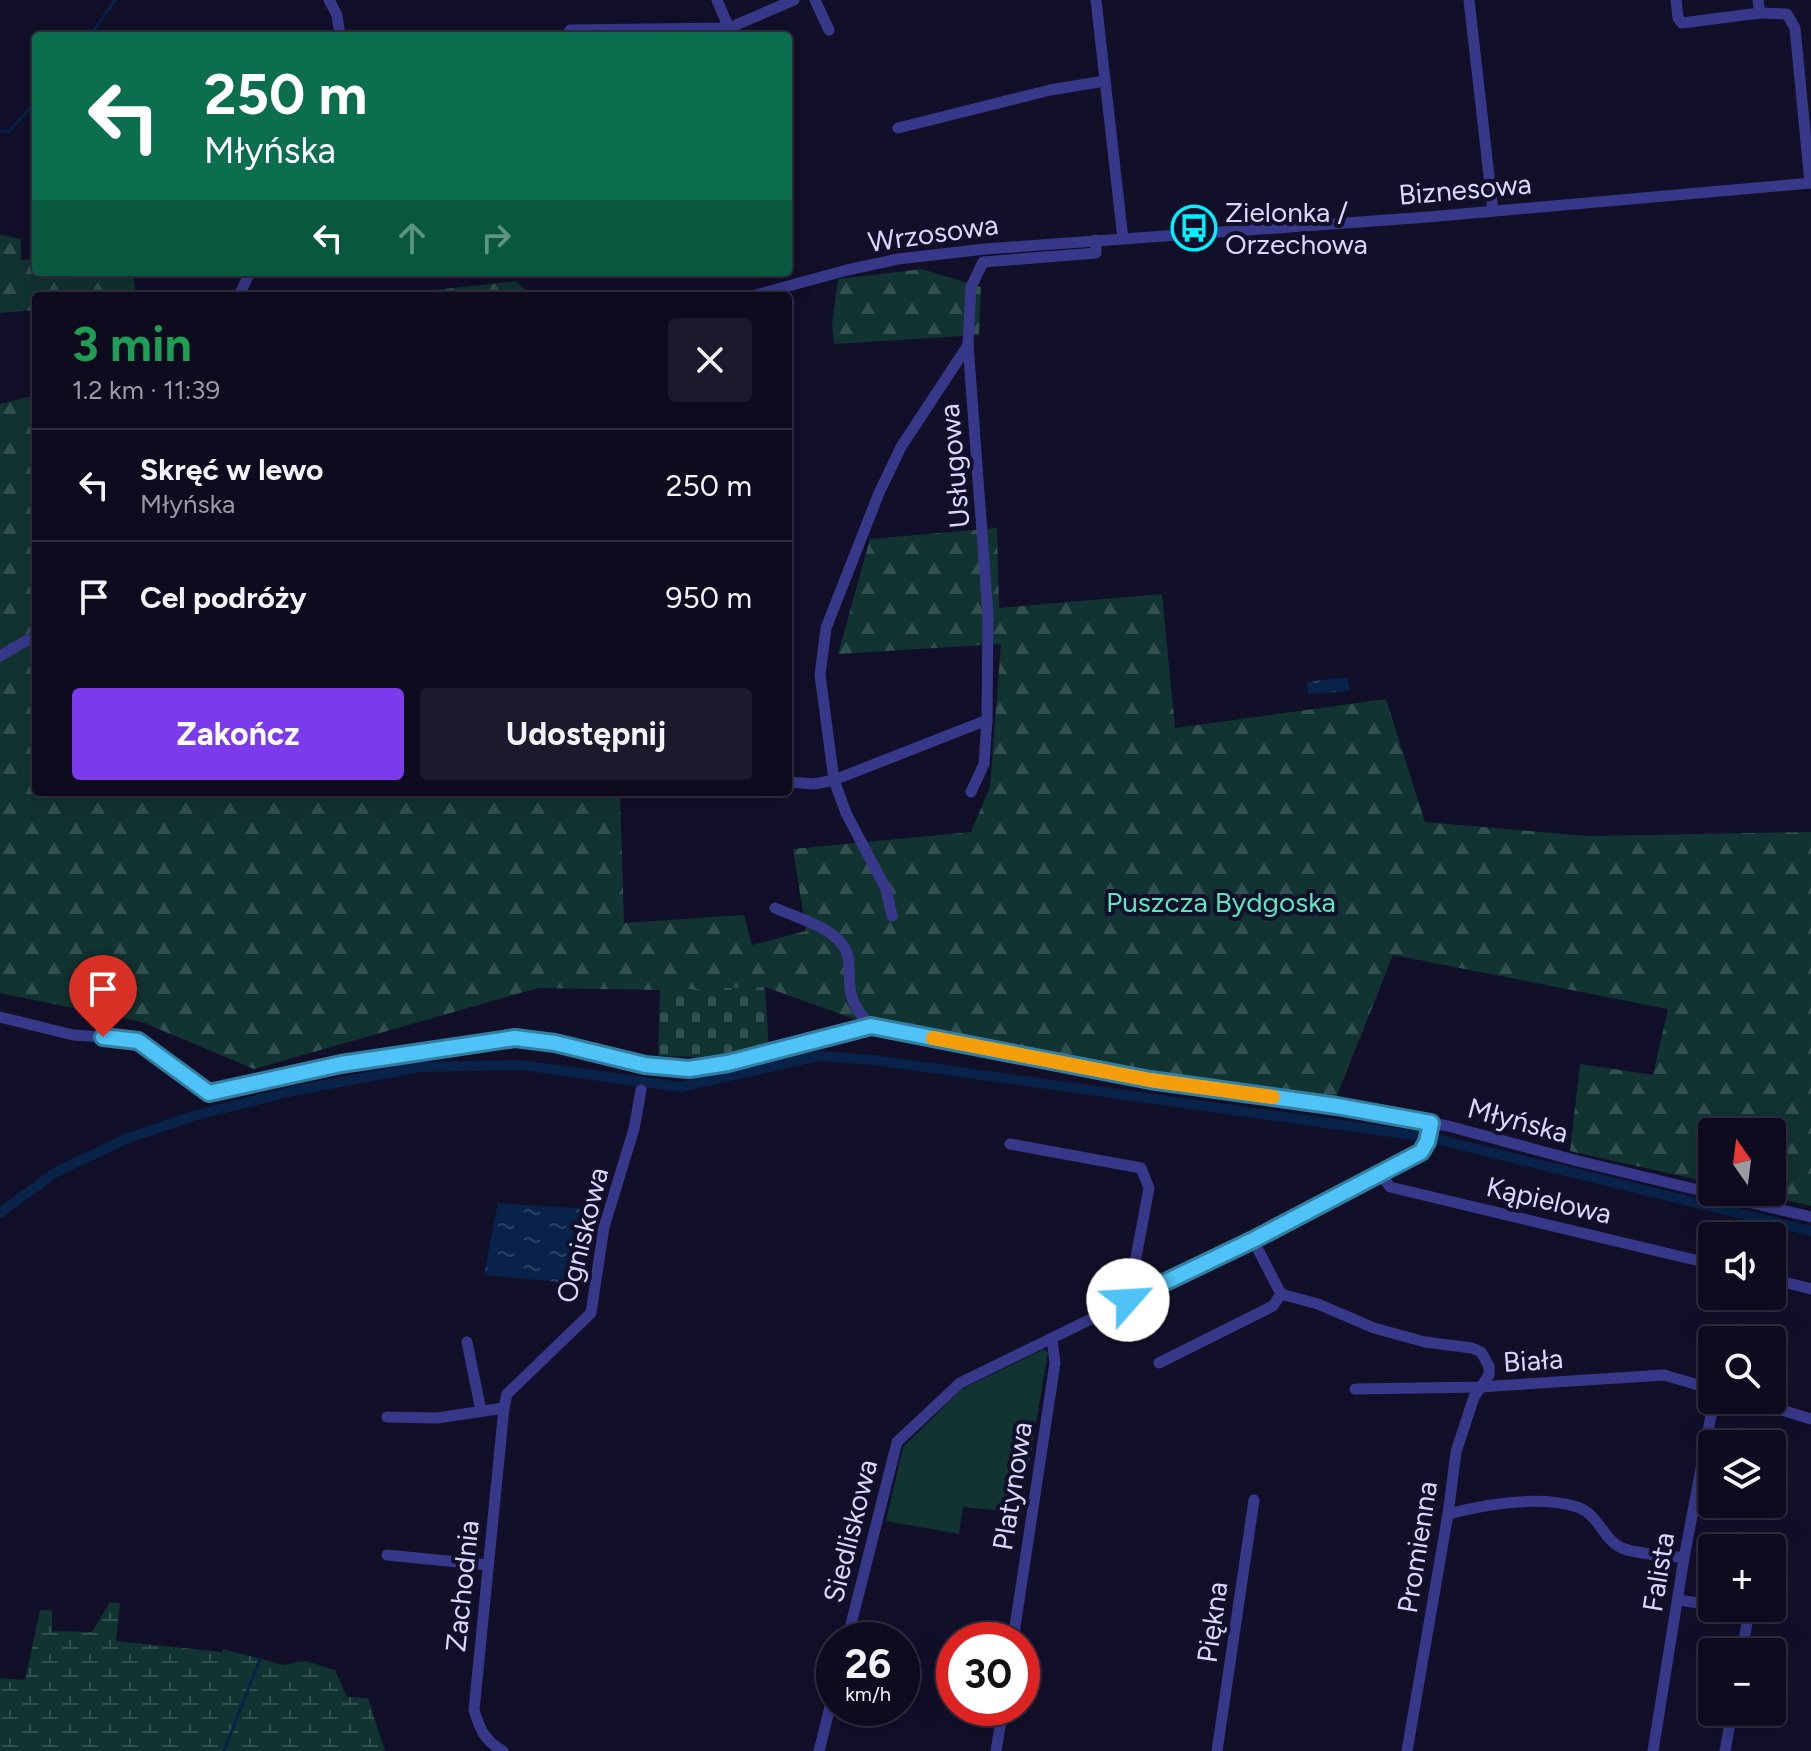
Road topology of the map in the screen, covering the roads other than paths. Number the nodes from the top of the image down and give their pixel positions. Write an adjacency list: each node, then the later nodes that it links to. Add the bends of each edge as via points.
1 (329, 0): 13 (street)
2 (717, 0): 10 (street)
3 (794, 0): 10 (street)
4 (815, 0): 12 (street)
5 (1096, 0): 14 (street)
6 (1469, 0): 17 (street)
7 (1676, 0): 9 (street, via 1682,23)
8 (1758, 0): 9 (street)
9 (1760, 13): 16 (street, via 1787,14 1795,28)
10 (729, 28): 11 (street)
11 (570, 30)
12 (829, 30)
13 (339, 32)
14 (1105, 81): 15 (street); 18 (street)
15 (898, 128)
16 (1810, 183): 17 (street, Biznesowa)
17 (1493, 211): 18 (street, Biznesowa)
18 (1123, 239): 19 (street, Wrzosowa)
19 (1096, 240): 20 (street, Wrzosowa, via 898,259); 21 (street, Usługowa, via 1096,253 983,262 971,287)
20 (767, 292)
21 (968, 344): 24 (street, Usługowa, via 988,614); 25 (street, via 901,447 826,628 820,675)
22 (32, 638): 23 (street)
23 (0, 656)
24 (987, 720): 25 (street); 27 (street, Usługowa, via 984,764)
25 (834, 780): 26 (street); 29 (street, via 886,889)
26 (792, 782)
27 (971, 792)
28 (775, 908): 31 (street, via 829,933 844,947 850,991)
29 (892, 916)
30 (0, 1017): 31 (street, Młyńska, via 73,1035 133,1039 209,1093 341,1064 515,1038 689,1069)
31 (871, 1026): 33 (street, Młyńska, via 1150,1080)
32 (641, 1090): 50 (street, Ogniskowa, via 604,1227 591,1313 507,1394)
33 (1431, 1123): 35 (street, Siedliskowa, via 1421,1152); 36 (street, Młyńska)
34 (1010, 1144): 42 (street, via 1141,1168 1149,1188)
35 (1381, 1175): 37 (street, Siedliskowa); 38 (street, Kąpielowa, via 1390,1187)
36 (1811, 1217)
37 (1253, 1240): 41 (street); 42 (street, Siedliskowa)
38 (1698, 1261)
39 (1786, 1283): 40 (street)
40 (1811, 1289)
41 (1281, 1294): 45 (street, via 1273,1306); 47 (street, Promienna, via 1374,1328 1472,1348 1489,1366)
42 (1128, 1300): 43 (street, Siedliskowa)
43 (1052, 1339): 62 (street, Siedliskowa, via 960,1383 897,1442); 63 (street, Platynowa, via 1055,1363)
44 (467, 1342): 49 (street)
45 (1159, 1363)
46 (1698, 1385): 47 (street, Biała, via 1664,1375)
47 (1479, 1387): 48 (street, Biała); 56 (street, Promienna, via 1456,1452)
48 (1355, 1389)
49 (481, 1411): 50 (street); 53 (street, via 437,1418)
50 (504, 1411): 59 (street, Zachodnia)
51 (1786, 1411): 54 (street)
52 (1711, 1414): 58 (street, Falista)
53 (387, 1417)
54 (1811, 1419)
55 (1254, 1500): 70 (street, Piękna)
56 (1448, 1514): 58 (street, via 1489,1503 1579,1507 1621,1548); 71 (street, Promienna)
57 (387, 1555): 59 (street)
58 (1684, 1558): 60 (street, Falista)
59 (488, 1565): 67 (street, Zachodnia, via 474,1710 479,1728)
60 (1678, 1600): 61 (street); 72 (street, Falista)
61 (1698, 1603)
62 (852, 1622)
63 (1016, 1622)
64 (825, 1726): 68 (street)
65 (1000, 1726): 69 (street)
66 (1729, 1726): 73 (street)
67 (503, 1751)
68 (819, 1751)
69 (996, 1751)
70 (1217, 1751)
71 (1407, 1751)
72 (1653, 1751)
73 (1725, 1751)

